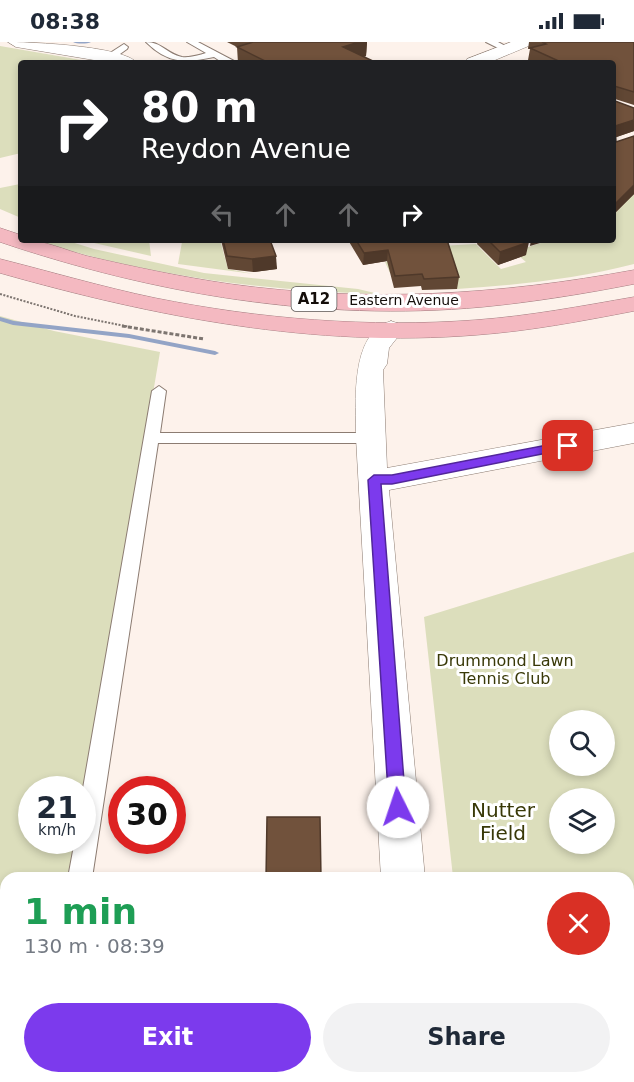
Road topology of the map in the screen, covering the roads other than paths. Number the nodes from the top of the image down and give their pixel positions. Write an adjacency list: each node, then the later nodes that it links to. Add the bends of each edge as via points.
1 (16, 42): 7 (street, via 110,57)
2 (150, 42): 6 (lane, via 173,59)
3 (191, 42): 6 (lane)
4 (525, 42): 5 (street)
5 (500, 52): 9 (street)
6 (215, 54): 8 (lane)
7 (126, 55)
8 (227, 60)
9 (480, 60)
10 (0, 236): 11 (highway, Eastern Avenue / A12)
11 (18, 242)
12 (21, 243): 14 (highway, Eastern Avenue / A12, via 139,276 219,290 302,298 408,302 493,298 584,287)
13 (0, 266): 16 (highway, Eastern Avenue / A12, via 120,300 186,312 269,322)
14 (634, 276)
15 (634, 304): 16 (highway, Eastern Avenue / A12, via 524,323)
16 (392, 329): 20 (street, via 376,347 370,370)
17 (159, 391): 19 (lane)
18 (634, 433): 21 (street)
19 (152, 438): 20 (lane); 22 (lane)
20 (370, 438): 21 (street)
21 (374, 480): 23 (street)
22 (81, 872)
23 (403, 872)

